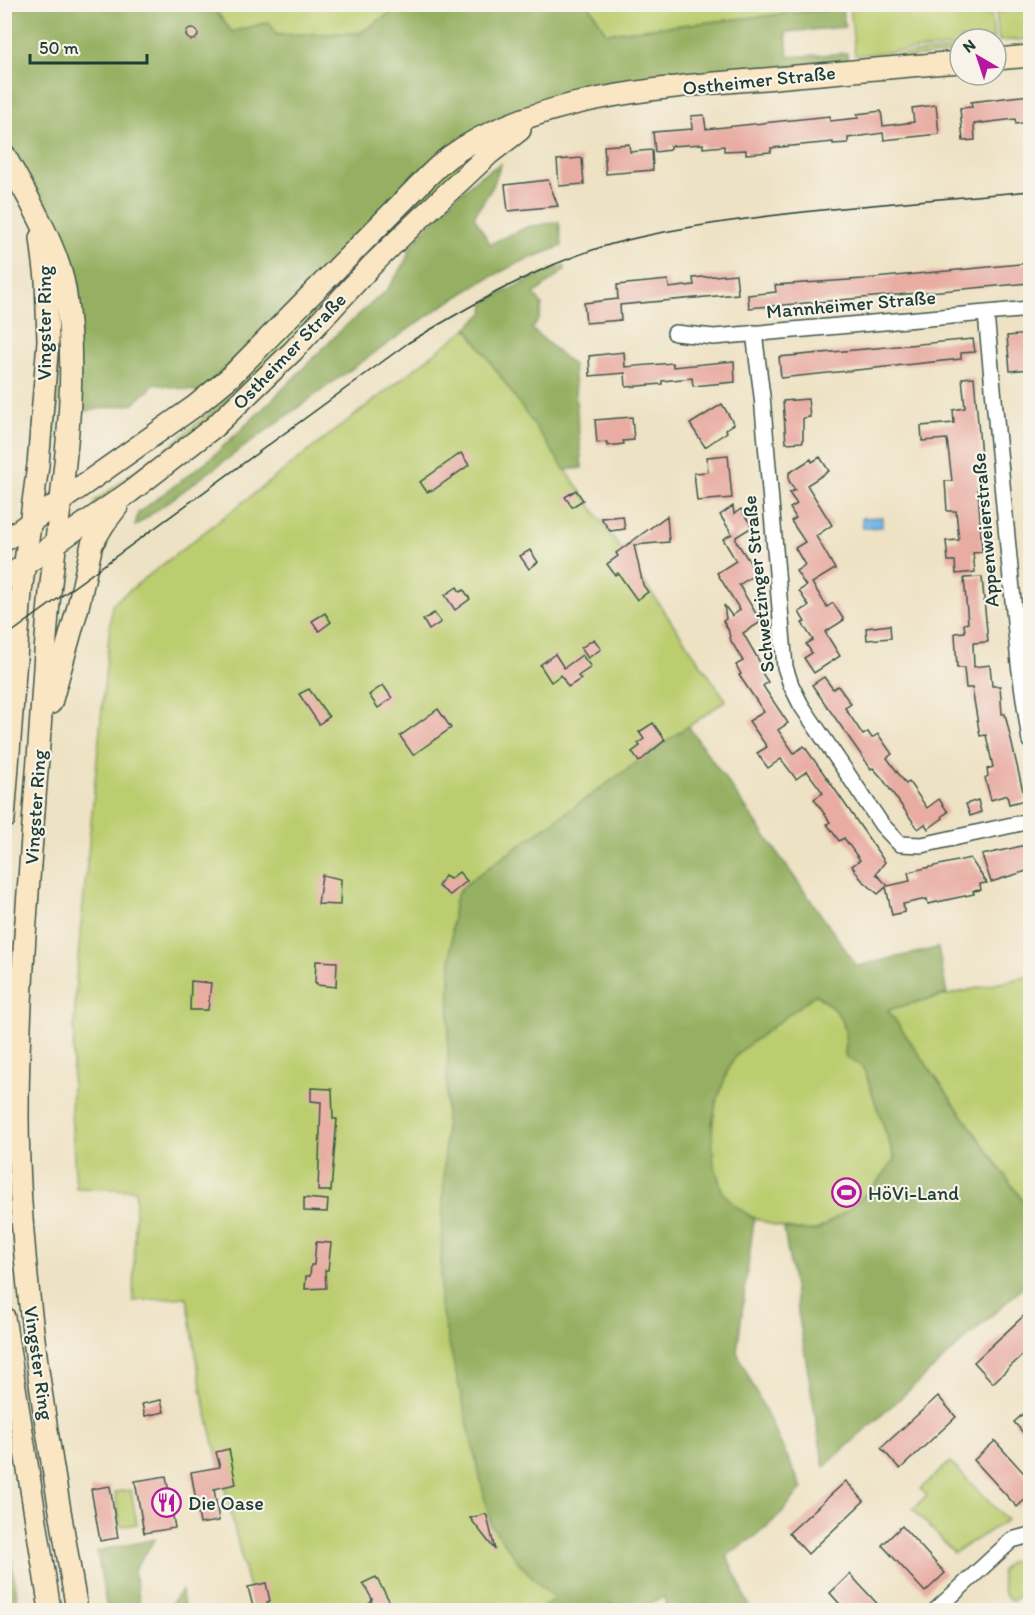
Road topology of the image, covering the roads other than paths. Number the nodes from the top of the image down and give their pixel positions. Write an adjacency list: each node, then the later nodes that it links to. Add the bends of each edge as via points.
1 (1030, 56): 2 (main road)
2 (1008, 58)
3 (948, 63): 4 (main road, Ostheimer Straße, via 705,84)
4 (559, 108): 6 (main road, Ostheimer Straße, via 511,124); 7 (main road, Ostheimer Straße, via 522,129)
5 (4, 154): 8 (main road, Vingster Ring)
6 (454, 154): 7 (main road, via 465,160); 14 (main road, Ostheimer Straße, via 229,378)
7 (469, 172): 13 (main road, Ostheimer Straße, via 214,427)
8 (39, 222): 14 (main road, Vingster Ring, via 59,263 70,328); 15 (main road, Vingster Ring, via 48,340)
9 (1030, 309): 10 (street, Mannheimer Straße)
10 (986, 314): 12 (street, Mannheimer Straße); 21 (street, Appenweierstraße, via 1019,664)
11 (675, 333): 12 (street, Mannheimer Straße, via 714,337)
12 (754, 333): 24 (street, Schwetzinger Straße, via 785,667 801,705 882,825 900,844 922,845)
13 (130, 492): 17 (main road, Ostheimer Straße); 22 (main road, via 92,544)
14 (61, 503): 15 (main road, Ostheimer Straße); 17 (main road, Vingster Ring)
15 (29, 526): 16 (main road, Ostheimer Straße); 18 (main road, Vingster Ring)
16 (4, 542)
17 (57, 543): 18 (main road, Ostheimer Straße); 22 (main road, Vingster Ring, via 48,612)
18 (24, 566): 19 (main road, Ostheimer Straße); 20 (main road, Vingster Ring)
19 (4, 579)
20 (10, 673): 23 (main road, Vingster Ring)
21 (1030, 741)
22 (40, 744): 28 (main road, Vingster Ring, via 21,976 21,1209 34,1339)
23 (4, 819)
24 (1030, 821)
25 (4, 1317): 27 (main road, Vingster Ring)
26 (1030, 1535): 29 (street, via 1012,1540)
27 (50, 1611)
28 (77, 1611)
29 (936, 1611)

